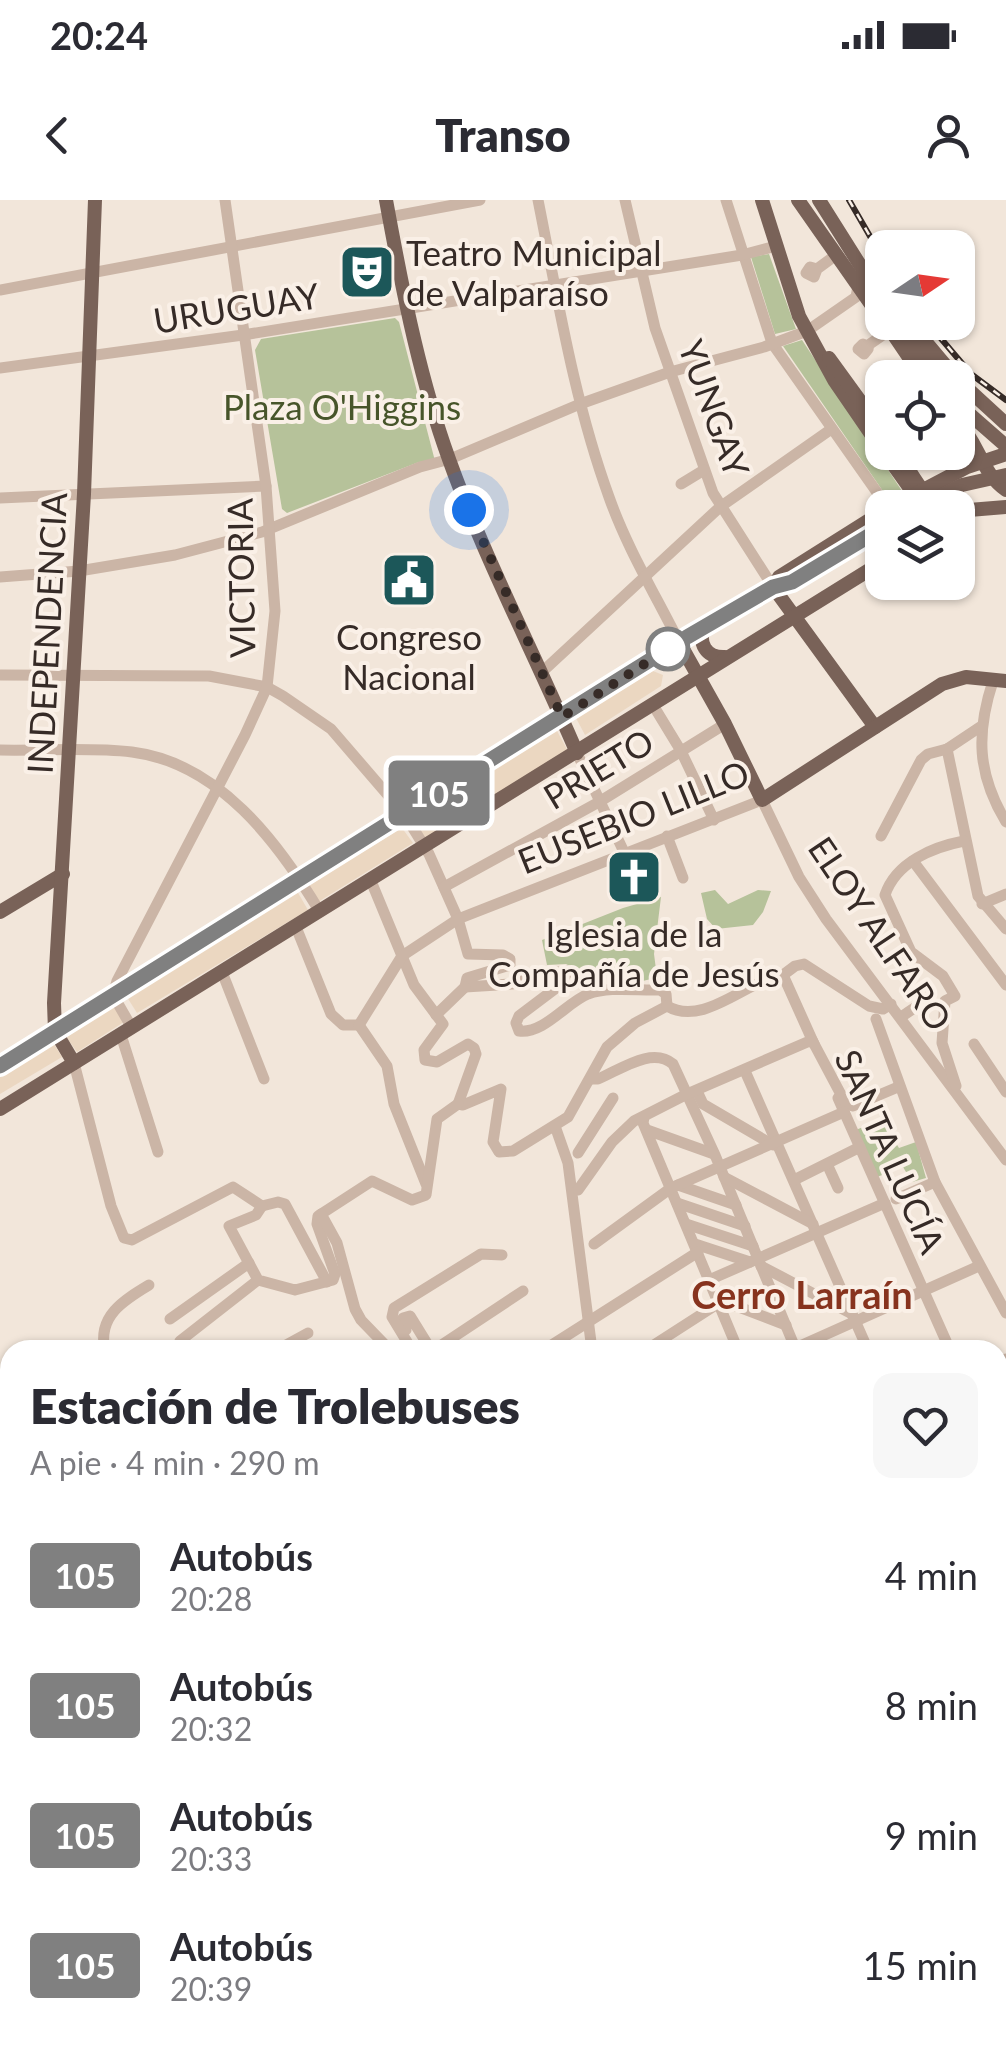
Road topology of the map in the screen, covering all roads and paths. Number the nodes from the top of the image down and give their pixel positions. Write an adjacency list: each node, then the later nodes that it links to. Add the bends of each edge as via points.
1 (95, 200): 18 (main road, INDEPENDENCIA)
2 (225, 200): 13 (street, VICTORIA)
3 (386, 200): 11 (main road)
4 (480, 200): 11 (street)
5 (538, 200): 19 (street)
6 (624, 200): 17 (street, YUNGAY)
7 (726, 200): 14 (street)
8 (762, 200): 12 (main road)
9 (798, 200): 15 (main road)
10 (820, 200): 16 (main road); 22 (main road)
11 (389, 217): 13 (street); 25 (main road)
12 (776, 246): 14 (street, URUGUAY); 20 (main road)
13 (231, 248): 18 (street); 26 (street, VICTORIA)
14 (742, 255): 17 (street, URUGUAY); 31 (street)
15 (836, 255): 20 (street); 23 (main road)
16 (865, 264)
17 (641, 270): 19 (street, URUGUAY); 37 (street, YUNGAY)
18 (93, 273): 21 (street); 32 (main road, INDEPENDENCIA)
19 (555, 285): 25 (street, URUGUAY); 39 (street)
20 (788, 289): 27 (main road)
21 (0, 290)
22 (865, 294)
23 (865, 295)
24 (865, 297): 27 (street)
25 (408, 308): 26 (street, URUGUAY); 48 (main road)
26 (243, 334): 32 (street, URUGUAY); 55 (street, VICTORIA)
27 (809, 335): 31 (street); 36 (main road); 42 (main road)
28 (872, 340): 36 (street)
29 (903, 340): 33 (main road)
30 (923, 340): 34 (main road)
31 (772, 343): 37 (street); 44 (street)
32 (89, 356): 35 (street, URUGUAY); 60 (main road, INDEPENDENCIA)
33 (921, 360)
34 (941, 360)
35 (0, 368)
36 (838, 368): 40 (main road)
37 (670, 372): 39 (street); 51 (street, YUNGAY)
38 (975, 395): 43 (main road)
39 (580, 404): 48 (street); 71 (street, via 610,501)
40 (865, 407)
41 (975, 422): 46 (main road)
42 (865, 424)
43 (1006, 424)
44 (830, 430): 56 (street); 62 (street)
45 (976, 444): 49 (main road)
46 (1006, 446)
47 (1006, 454): 49 (main road)
48 (450, 460): 67 (street); 78 (main road)
49 (982, 460): 50 (main road); 59 (main road)
50 (975, 463)
51 (704, 470): 54 (street); 62 (street, YUNGAY)
52 (963, 470): 57 (main road)
53 (1006, 476): 58 (main road, bridge)
54 (681, 484)
55 (266, 486): 60 (street); 67 (street, VICTORIA)
56 (873, 490)
57 (934, 490)
58 (948, 490)
59 (1006, 491): 63 (main road)
60 (84, 494): 61 (street); 69 (main road, INDEPENDENCIA)
61 (0, 498)
62 (720, 507): 71 (street); 73 (street, YUNGAY)
63 (975, 507)
64 (1006, 507): 65 (main road)
65 (975, 512)
66 (865, 523): 73 (main road)
67 (270, 528): 69 (street, via 201,550); 83 (street, VICTORIA, via 275,618)
68 (865, 538): 73 (main road)
69 (79, 570): 72 (street); 81 (main road, INDEPENDENCIA)
70 (865, 572): 74 (main road)
71 (644, 574): 76 (street); 78 (street)
72 (0, 578)
73 (773, 587): 74 (main road, YUNGAY); 75 (main road)
74 (793, 616): 77 (main road); 87 (main road, YUNGAY)
75 (706, 626): 76 (main road); 77 (main road, via 705,650)
76 (679, 642): 80 (main road, ELOY ALFARO); 85 (main road)
77 (725, 657): 80 (main road)
78 (542, 672): 85 (main road)
79 (0, 674): 81 (street)
80 (698, 674): 84 (main road); 86 (main road, ELOY ALFARO)
81 (74, 676): 83 (street, via 209,676); 92 (main road, INDEPENDENCIA)
82 (999, 681): 87 (main road, EUSEBIO LILLO, via 954,678); 88 (street)
83 (267, 686): 94 (street, VICTORIA); 97 (street, via 331,729)
84 (653, 705): 91 (street); 93 (main road)
85 (562, 717): 93 (main road); 97 (main road)
86 (726, 724): 91 (street, PRIETO); 95 (main road, ELOY ALFARO)
87 (875, 727): 95 (main road, EUSEBIO LILLO)
88 (980, 727): 89 (street); 99 (street, via 986,784)
89 (947, 749): 101 (street, via 921,760); 102 (street)
90 (0, 750): 92 (street)
91 (680, 751): 96 (street, PRIETO); 98 (street)
92 (70, 752): 94 (street, via 158,758); 106 (main road, INDEPENDENCIA)
93 (578, 752): 96 (street); 103 (main road)
94 (219, 788): 108 (street); 123 (street, VICTORIA)
95 (762, 800): 98 (street, EUSEBIO LILLO); 125 (street, ELOY ALFARO, via 809,892)
96 (598, 802): 104 (street); 110 (street, PRIETO)
97 (404, 814): 103 (street); 108 (main road)
98 (714, 820): 100 (street, EUSEBIO LILLO)
99 (1006, 822)
100 (667, 836): 104 (street, EUSEBIO LILLO); 107 (street)
101 (881, 836)
102 (964, 840): 105 (street); 112 (street)
103 (425, 847): 109 (main road); 110 (street)
104 (624, 852): 115 (street, EUSEBIO LILLO)
105 (913, 861): 121 (street); 144 (street, via 890,883 886,901 911,952 944,976 955,996 944,1001 942,1043)
106 (63, 874): 113 (main road); 132 (main road, INDEPENDENCIA)
107 (682, 878)
108 (300, 879): 114 (street); 123 (main road)
109 (371, 881): 114 (main road); 118 (street)
110 (444, 888): 115 (street)
111 (1006, 894): 112 (street)
112 (982, 904): 117 (street)
113 (0, 912)
114 (320, 912): 116 (main road)
115 (458, 918): 118 (street, EUSEBIO LILLO); 122 (street, via 468,954 503,955 511,962 468,978)
116 (296, 927): 119 (main road); 130 (street, via 336,1020)
117 (1006, 928)
118 (402, 956): 127 (street); 130 (street)
119 (222, 972): 131 (main road); 138 (street)
120 (783, 975): 125 (street, via 804,964 868,1006 883,1010); 126 (street, via 700,1009); 133 (street, SANTA LUCÍA)
121 (1004, 979)
122 (465, 987): 126 (street, via 568,972 519,1016 523,1032 601,991 660,990); 127 (street)
123 (116, 989): 131 (street); 132 (main road)
124 (923, 1002): 128 (street)
125 (891, 1004): 128 (street, ELOY ALFARO)
126 (667, 1006): 139 (street, via 618,1035)
127 (436, 1015): 145 (street, via 443,1026 424,1050 428,1062 466,1044 476,1054)
128 (901, 1017): 144 (street, ELOY ALFARO)
129 (876, 1019): 140 (street)
130 (359, 1025): 161 (street, via 386,1066)
131 (131, 1029): 135 (main road); 153 (street)
132 (55, 1031): 135 (main road); 136 (main road)
133 (812, 1040): 137 (street); 140 (street, via 847,1105); 148 (street, SANTA LUCÍA)
134 (974, 1044): 141 (street)
135 (74, 1063): 146 (main road); 167 (street, via 111,1206 128,1240 230,1187)
136 (0, 1066)
137 (745, 1071): 142 (street); 151 (street)
138 (264, 1079)
139 (590, 1079): 142 (street, via 661,1057); 150 (street, via 575,1108)
140 (898, 1087): 159 (street)
141 (1006, 1092)
142 (692, 1093): 149 (street); 151 (street); 157 (street)
143 (613, 1098): 154 (street)
144 (960, 1100): 155 (street, ELOY ALFARO)
145 (458, 1104): 150 (street, via 501,1090 493,1142 499,1152); 161 (street, via 437,1119)
146 (0, 1108)
147 (630, 1110): 149 (street)
148 (844, 1112): 151 (street); 152 (street, SANTA LUCÍA)
149 (645, 1124): 157 (street); 160 (street); 163 (street, via 625,1128)
150 (555, 1126): 190 (street, via 568,1163)
151 (774, 1144): 157 (street); 158 (street)
152 (860, 1148): 156 (street); 164 (street, SANTA LUCÍA)
153 (158, 1152)
154 (578, 1153)
155 (1006, 1160)
156 (826, 1164): 158 (street); 162 (street)
157 (719, 1166): 160 (street); 166 (street); 172 (street)
158 (794, 1180): 172 (street)
159 (934, 1182): 164 (street); 178 (street)
160 (674, 1187): 165 (street); 166 (street); 173 (street)
161 (427, 1188): 168 (street, via 412,1200 372,1181)
162 (838, 1188)
163 (578, 1190)
164 (891, 1201): 172 (street); 184 (street, SANTA LUCÍA)
165 (677, 1202): 169 (street); 170 (street)
166 (736, 1205): 170 (street)
167 (262, 1206): 177 (street, via 256,1216 228,1226); 182 (street, via 285,1204)
168 (321, 1214): 179 (street); 182 (street, via 317,1224 335,1274)
169 (686, 1224): 174 (street); 176 (street)
170 (744, 1226): 176 (street)
171 (334, 1227): 179 (street)
172 (815, 1228): 176 (street); 188 (street)
173 (594, 1244)
174 (696, 1248): 176 (street); 181 (street); 190 (street)
175 (502, 1256): 198 (street, via 481,1254 391,1310)
176 (756, 1258): 181 (street); 188 (street); 191 (street)
177 (249, 1263): 180 (street); 189 (street)
178 (979, 1266): 184 (street); 187 (street)
179 (346, 1270): 197 (street, via 361,1320)
180 (258, 1280): 182 (street, via 295,1290); 195 (street)
181 (710, 1280): 186 (street)
182 (327, 1282)
183 (149, 1285): 194 (street, via 113,1310)
184 (923, 1289): 188 (street); 210 (street, SANTA LUCÍA)
185 (523, 1292): 201 (street)
186 (721, 1301): 191 (street); 205 (street); 206 (street)
187 (1006, 1312)
188 (854, 1318): 208 (street); 209 (street)
189 (170, 1319)
190 (589, 1322): 193 (street); 204 (street)
191 (786, 1325): 207 (street)
192 (308, 1333): 196 (street)
193 (564, 1337): 202 (street); 203 (street)
194 (106, 1340)
195 (188, 1340)
196 (295, 1340)
197 (380, 1340)
198 (408, 1340)
199 (410, 1340): 200 (street, via 406,1316)
200 (426, 1340)
201 (448, 1340)
202 (559, 1340)
203 (566, 1340)
204 (591, 1340)
205 (661, 1340)
206 (735, 1340)
207 (791, 1340)
208 (811, 1340)
209 (864, 1340)
210 (946, 1340)

